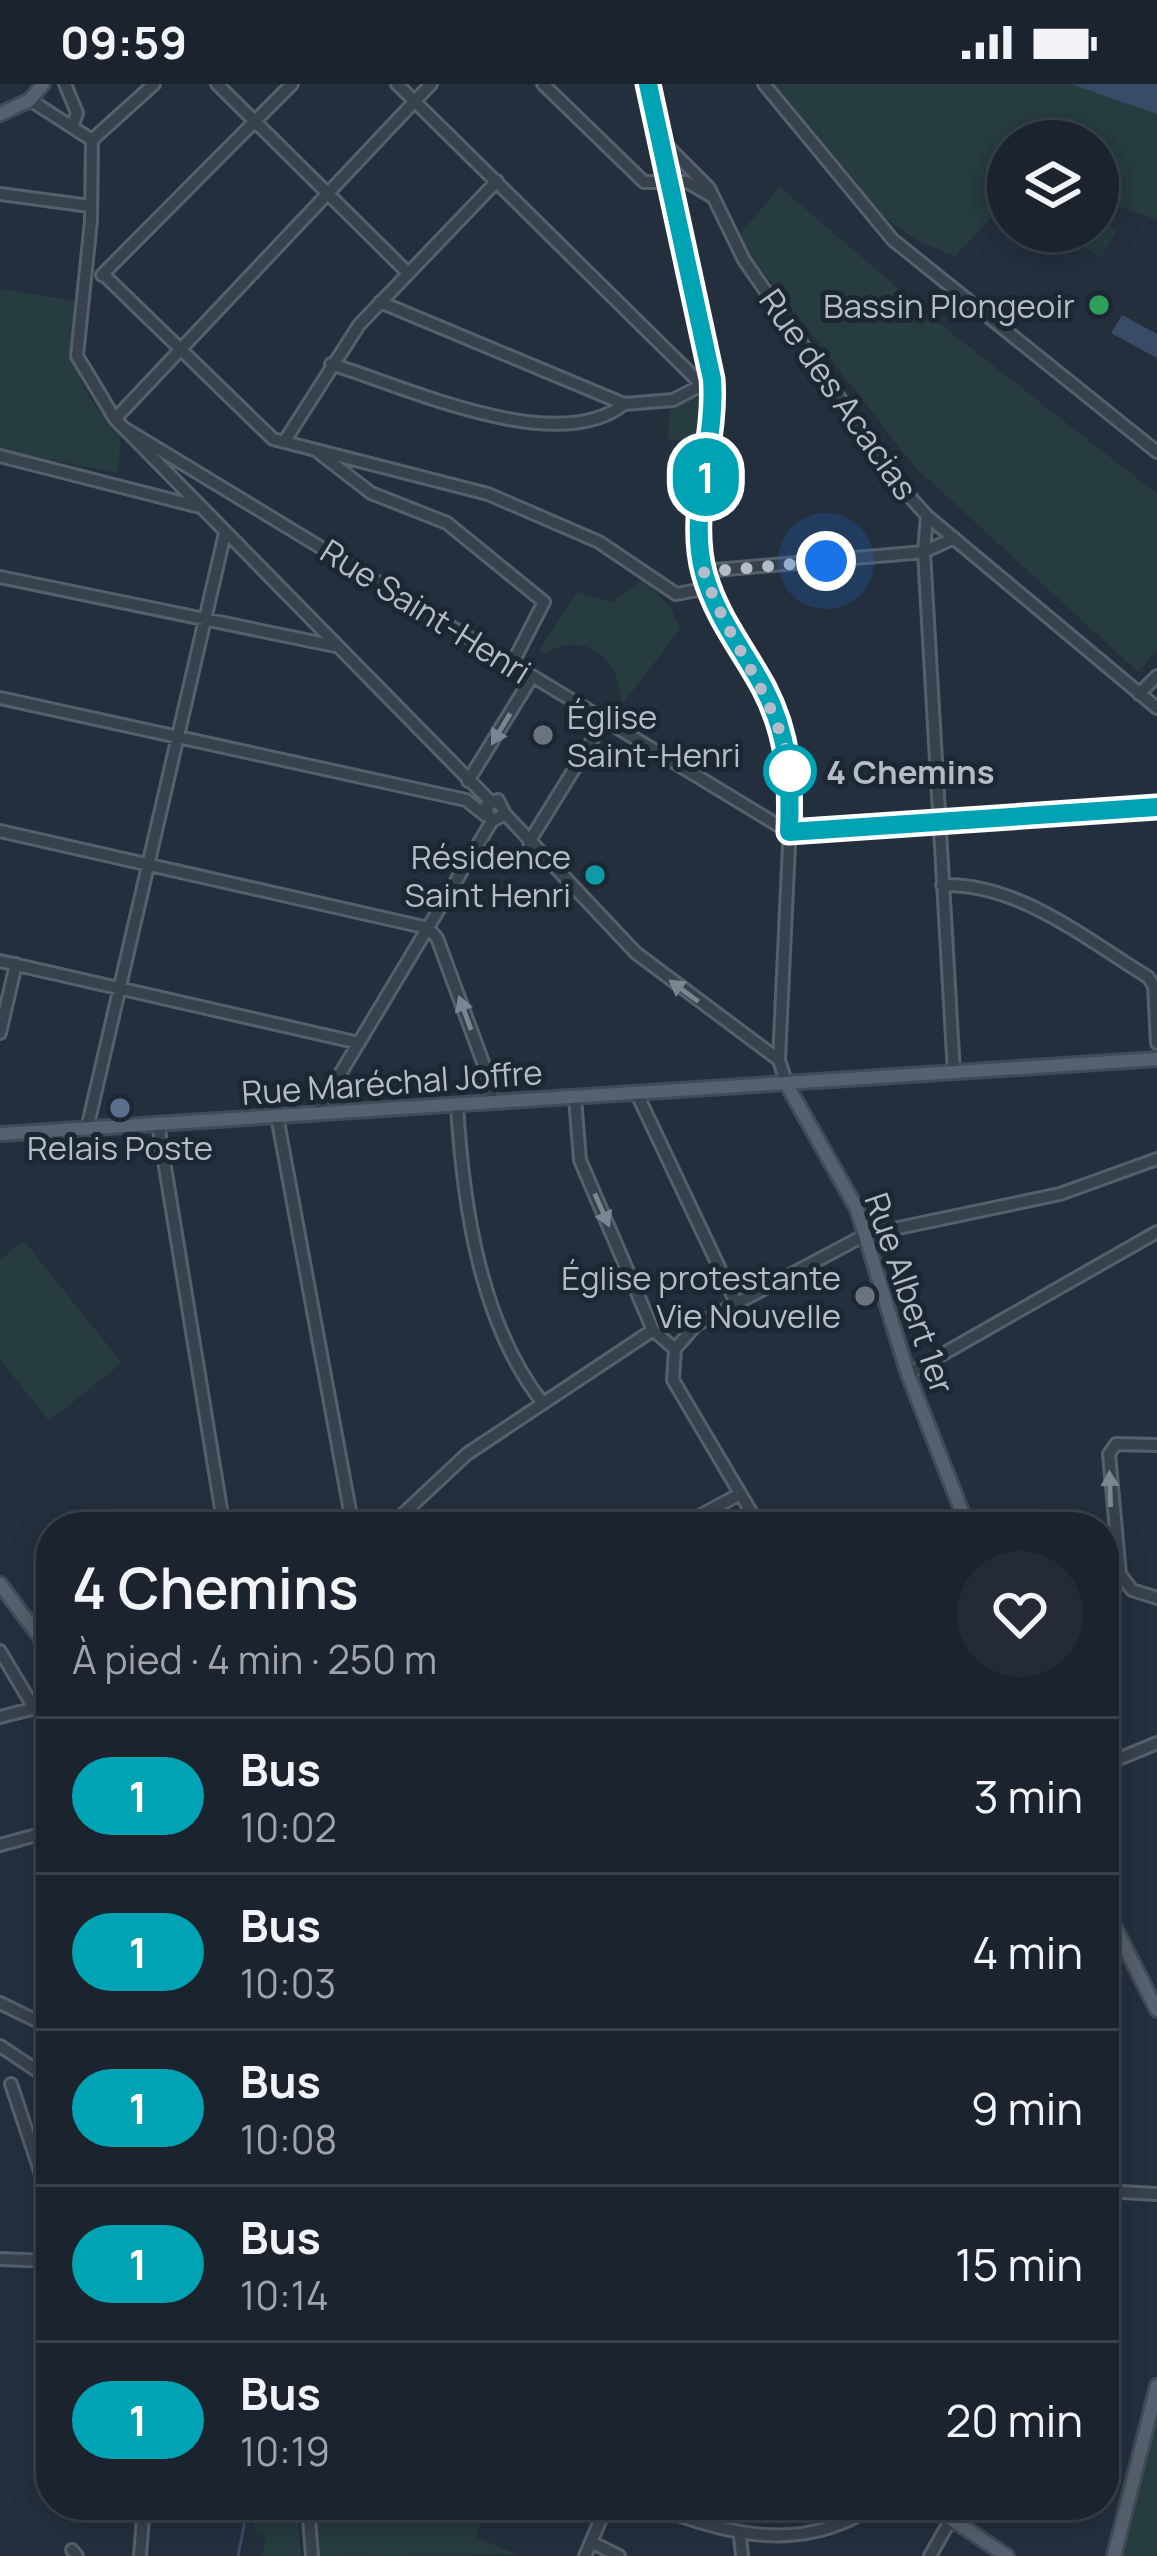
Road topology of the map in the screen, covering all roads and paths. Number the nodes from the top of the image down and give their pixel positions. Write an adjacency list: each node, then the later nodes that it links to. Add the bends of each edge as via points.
1 (43, 84): 11 (main road)
2 (65, 84): 15 (street, via 77,113)
3 (154, 84): 16 (street)
4 (217, 84): 14 (street)
5 (292, 84): 14 (street)
6 (397, 84): 12 (street)
7 (431, 84): 12 (street)
8 (543, 84): 19 (street, via 644,182)
9 (648, 84): 17 (street)
10 (764, 84): 36 (street, via 893,239)
11 (31, 100): 13 (main road); 15 (street)
12 (415, 101): 20 (street); 21 (street)
13 (0, 114)
14 (255, 121): 21 (street); 26 (street)
15 (72, 127): 16 (street)
16 (92, 140): 24 (street)
17 (661, 140): 18 (street, Rue des Acacias); 19 (street)
18 (696, 170): 19 (street); 23 (street, Rue des Acacias)
19 (669, 177): 23 (street); 31 (street)
20 (497, 181): 25 (street); 31 (street)
21 (328, 193): 25 (street); 29 (street)
22 (0, 194): 24 (street)
23 (714, 198): 39 (street, Rue des Acacias, via 744,260)
24 (90, 206): 27 (street)
25 (407, 272): 28 (street)
26 (103, 274): 27 (street); 29 (street)
27 (86, 277): 33 (street, via 77,356)
28 (380, 302): 30 (street); 32 (street)
29 (179, 347): 33 (street); 34 (street)
30 (331, 364): 32 (street, via 537,424 601,419); 34 (street)
31 (708, 382): 32 (street, via 673,400); 43 (street, via 714,414 699,531)
32 (624, 404)
33 (120, 423): 38 (street); 48 (street, Rue Saint-Henri)
34 (284, 442): 35 (street)
35 (316, 450): 45 (street, via 488,494 599,542 676,594); 48 (street, via 371,493 448,524 544,602)
36 (1157, 452)
37 (0, 457): 38 (street)
38 (202, 508): 40 (street)
39 (927, 516): 41 (street, Rue des Acacias); 42 (street)
40 (225, 533): 46 (street); 47 (street)
41 (953, 538): 42 (street); 51 (street, Rue des Acacias)
42 (924, 552): 43 (street); 61 (street)
43 (704, 572): 45 (street)
44 (0, 577): 46 (street)
45 (709, 588): 63 (street, via 784,739)
46 (206, 619): 47 (street); 55 (street)
47 (338, 647): 56 (street)
48 (512, 664): 50 (street, Rue Saint-Henri)
49 (1157, 676): 51 (street)
50 (532, 677): 54 (street, Rue Saint-Henri); 56 (street, one-way to 56)
51 (1139, 694): 53 (street, Rue des Acacias)
52 (0, 698): 55 (street)
53 (1157, 708)
54 (604, 722): 63 (street, Rue Saint-Henri); 64 (street)
55 (178, 737): 60 (street, via 466,800); 65 (street)
56 (468, 781): 57 (street)
57 (490, 801): 59 (street, via 501,802); 60 (street)
58 (1157, 807): 61 (street)
59 (506, 814): 60 (street); 64 (street)
60 (489, 818): 67 (street)
61 (939, 823): 63 (street); 66 (street)
62 (0, 831): 65 (street)
63 (789, 832): 75 (street)
64 (529, 842): 75 (street, one-way to 64, via 650,965)
65 (148, 864): 67 (street); 70 (street)
66 (942, 885): 73 (street, via 1005,892 1148,976); 76 (street)
67 (428, 928): 72 (street); 80 (street, one-way to 67)
68 (0, 961): 69 (street)
69 (16, 964): 70 (street); 71 (street)
70 (120, 986): 72 (street); 85 (street)
71 (0, 1033)
72 (359, 1043): 82 (street)
73 (1157, 1043)
74 (1157, 1059): 76 (main road, Rue Maréchal Joffre)
75 (779, 1060): 77 (street)
76 (954, 1073): 77 (main road, Rue Maréchal Joffre)
77 (787, 1085): 78 (main road, Rue Maréchal Joffre); 89 (main road, Rue Albert 1er)
78 (637, 1094): 79 (main road, Rue Maréchal Joffre); 90 (street)
79 (575, 1098): 80 (main road, Rue Maréchal Joffre); 91 (street, one-way to 91, via 580,1160)
80 (492, 1103): 81 (main road, Rue Maréchal Joffre)
81 (457, 1105): 82 (main road, Rue Maréchal Joffre); 94 (street, via 464,1185 500,1333)
82 (316, 1114): 83 (main road, Rue Maréchal Joffre)
83 (277, 1116): 84 (main road, Rue Maréchal Joffre); 98 (street)
84 (158, 1124): 85 (main road, Rue Maréchal Joffre); 97 (street)
85 (87, 1129): 86 (main road, Rue Maréchal Joffre)
86 (0, 1134)
87 (1157, 1159): 89 (street, via 1060,1194)
88 (1157, 1232): 93 (street)
89 (865, 1235): 90 (street); 93 (main road, Rue Albert 1er)
90 (736, 1306): 92 (street, via 696,1324)
91 (653, 1330): 92 (street); 94 (street)
92 (675, 1349): 96 (street, via 673,1380)
93 (908, 1375): 102 (main road, Rue Albert 1er)
94 (542, 1402): 99 (street, via 467,1454)
95 (1157, 1444): 103 (street, one-way to 95, via 1109,1454 1116,1444)
96 (740, 1493): 100 (street); 101 (street)
97 (222, 1512)
98 (350, 1512)
99 (405, 1512)
100 (706, 1512)
101 (751, 1512)
102 (962, 1512)
103 (1113, 1512)
104 (1119, 1565): 106 (street, one-way to 104, via 1132,1590)
105 (0, 1584): 107 (main road)
106 (1157, 1598)
107 (36, 1632)
108 (0, 1651): 109 (street)
109 (34, 1708): 110 (street)
110 (0, 1717)
111 (1157, 1743): 112 (street)
112 (1119, 1759)
113 (36, 1835): 114 (street)
114 (0, 1845)
115 (1119, 1935): 117 (main road)
116 (0, 2002): 118 (street)
117 (1157, 2010)
118 (36, 2020)
119 (0, 2046): 120 (street)
120 (36, 2070)
121 (11, 2084): 122 (street)
122 (36, 2159)
123 (1119, 2192): 124 (street)
124 (1157, 2194)
125 (0, 2259): 126 (street)
126 (36, 2260)
127 (1157, 2386): 144 (main road)
128 (143, 2520): 137 (street)
129 (309, 2520): 138 (street)
130 (601, 2520): 136 (street)
131 (695, 2520): 135 (street)
132 (833, 2520): 135 (street, via 786,2537)
133 (951, 2520): 142 (street)
134 (965, 2520): 143 (main road)
135 (740, 2536): 141 (street)
136 (591, 2542): 139 (street); 140 (street)
137 (140, 2556)
138 (312, 2556)
139 (585, 2556)
140 (619, 2556)
141 (742, 2556)
142 (929, 2556)
143 (1007, 2556)
144 (1114, 2556)

